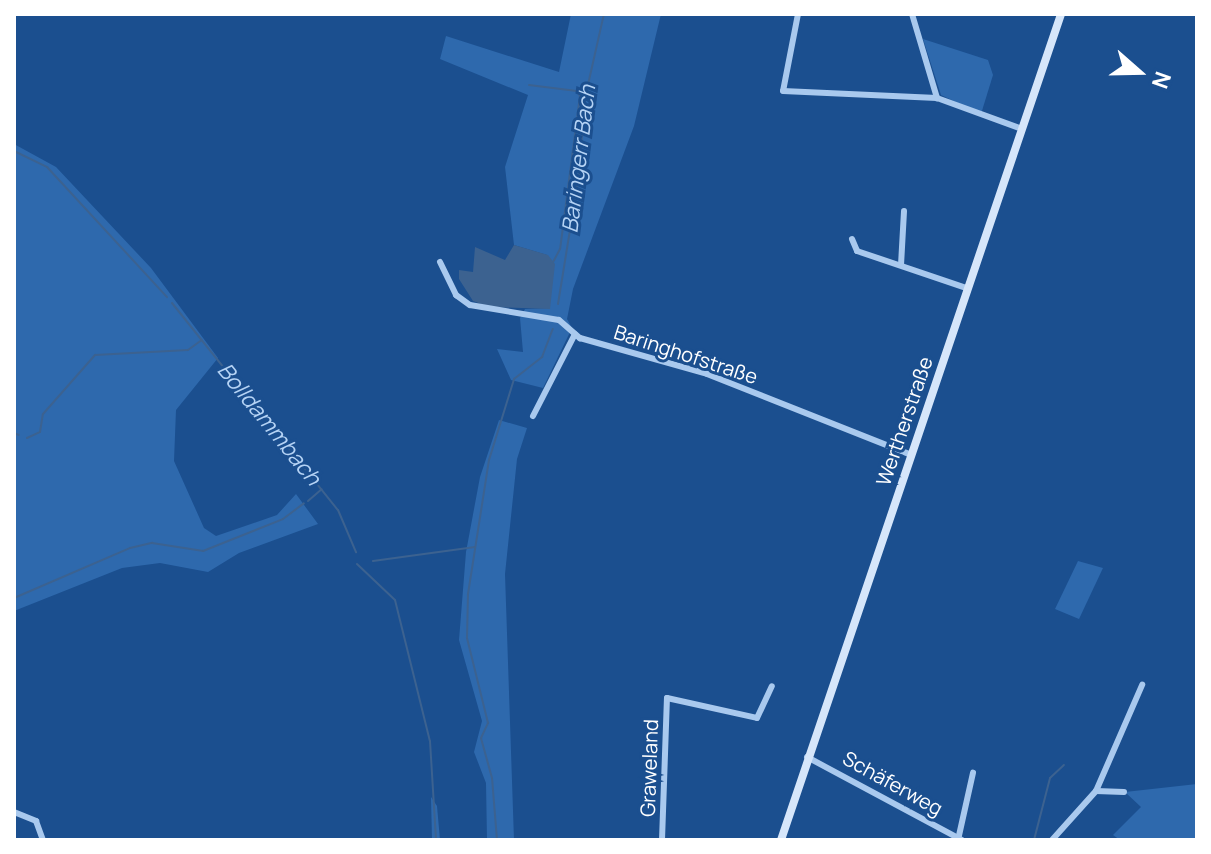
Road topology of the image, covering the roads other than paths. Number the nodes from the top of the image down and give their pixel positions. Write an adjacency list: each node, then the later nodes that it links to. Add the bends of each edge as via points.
1 (798, 14): 4 (street, via 783,91)
2 (912, 14): 4 (street)
3 (1061, 14): 5 (main road, Wertherstraße)
4 (937, 98): 5 (street)
5 (1022, 129): 10 (main road, Wertherstraße)
6 (904, 211): 9 (street)
7 (852, 239): 9 (street, via 857,251)
8 (440, 262): 11 (street, Baringhofstraße, via 456,295 483,311 559,320)
9 (901, 265): 10 (street)
10 (966, 288): 13 (main road, Wertherstraße)
11 (575, 334): 12 (street); 13 (street, Baringhofstraße, via 707,374)
12 (533, 416)
13 (909, 454): 16 (main road, Wertherstraße)
14 (1142, 685): 18 (street)
15 (772, 686): 23 (street, Graweland, via 757,718 667,698)
16 (807, 757): 21 (street, Schäferweg); 24 (main road, Wertherstraße)
17 (973, 773): 21 (street)
18 (1096, 791): 19 (street); 25 (street)
19 (1124, 792)
20 (14, 812): 22 (street, via 36,821)
21 (959, 839)
22 (43, 840)
23 (662, 840)
24 (781, 840)
25 (1052, 840)

